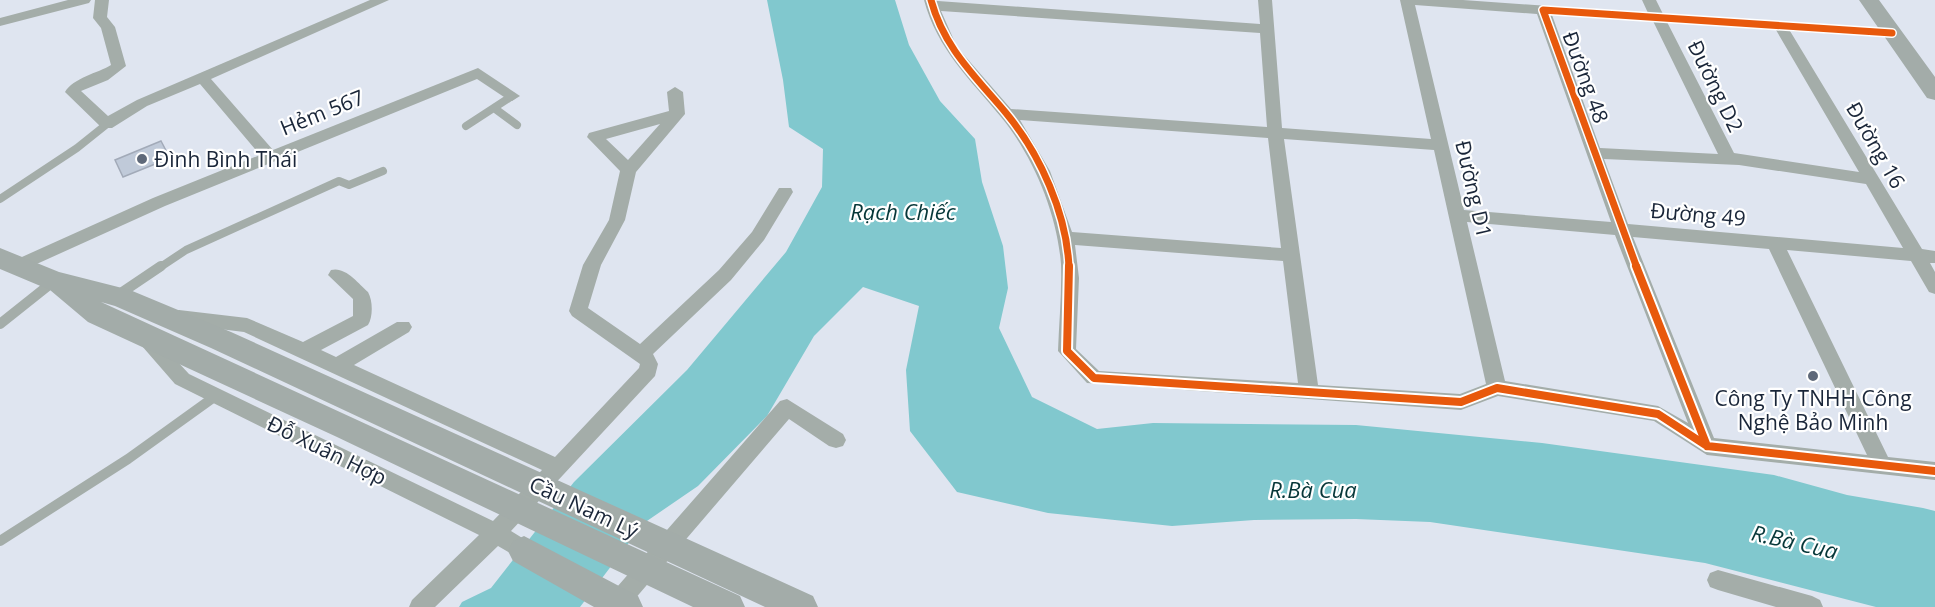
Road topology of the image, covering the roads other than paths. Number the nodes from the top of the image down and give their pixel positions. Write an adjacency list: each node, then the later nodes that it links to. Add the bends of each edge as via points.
1 (84, 0): 11 (street)
2 (102, 0): 22 (street, via 100,18 108,27 119,66 73,92)
3 (382, 0): 15 (street)
4 (1265, 0): 13 (street)
5 (1407, 0): 9 (street); 26 (street, Đường D1)
6 (1649, 0): 10 (street, Đường D2)
7 (1869, 0): 14 (main road)
8 (932, 3): 13 (street); 21 (street, via 937,27 955,58)
9 (1543, 10): 10 (street, Đường 48); 27 (street, Đường 48)
10 (1658, 17): 12 (street, Đường 48); 29 (street, Đường D2)
11 (0, 21)
12 (1780, 25): 14 (street, Đường 48); 32 (street, Đường 16)
13 (1267, 29): 25 (street)
14 (1892, 33): 17 (main road)
15 (202, 77): 22 (street, via 142,103); 28 (street)
16 (675, 92): 20 (street)
17 (1935, 93)
18 (512, 96): 19 (lane); 28 (street, Hẻm 567, via 478,73)
19 (494, 108): 23 (lane); 24 (lane)
20 (677, 114): 30 (street); 30 (street, via 595,137)
21 (1008, 114): 25 (street); 37 (street, via 1041,170)
22 (107, 124): 34 (lane)
23 (517, 124)
24 (466, 126)
25 (1275, 133): 26 (street); 39 (street)
26 (1441, 145): 35 (street, Đường D1)
27 (1595, 153): 29 (street); 36 (street, Đường 48)
28 (269, 156): 42 (street, Hẻm 567)
29 (1728, 158): 32 (street)
30 (628, 170): 52 (street, via 617,220 592,265 578,310)
31 (384, 171): 46 (lane, via 349,185 339,181 205,241)
32 (1871, 179): 40 (street, Đường 16)
33 (786, 192): 52 (street, via 758,236 725,275)
34 (0, 199)
35 (1457, 215): 36 (street, Đường 49); 54 (street, Đường D1)
36 (1622, 230): 38 (street, Đường 49); 59 (street, Đường 48)
37 (1066, 238): 39 (street); 55 (street, via 1067,351 1094,378)
38 (1775, 243): 40 (street, Đường 49); 60 (street)
39 (1291, 255): 55 (street)
40 (1916, 255): 41 (street, Đường 49); 45 (street, Đường 16)
41 (1935, 257)
42 (9, 262): 44 (main road, Đỗ Xuân Hợp)
43 (337, 275): 51 (street, via 362,297 362,320)
44 (54, 281): 46 (main road, Đỗ Xuân Hợp); 48 (lane); 50 (main road, Đỗ Xuân Hợp, via 98,315)
45 (1935, 286)
46 (116, 296): 47 (main road, Đỗ Xuân Hợp)
47 (163, 315): 51 (street, Đỗ Xuân Hợp, via 247,325); 57 (main road, Đỗ Xuân Hợp)
48 (0, 324)
49 (403, 327): 53 (street)
50 (141, 334): 56 (street, Đỗ Xuân Hợp, via 182,379); 57 (main road, Đỗ Xuân Hợp)
51 (303, 351): 53 (street, Đỗ Xuân Hợp)
52 (641, 354): 61 (street, via 649,364 648,371)
53 (337, 366): 61 (street, Đỗ Xuân Hợp)
54 (1497, 388): 55 (street, via 1461,402); 59 (street, via 1658,414)
55 (1309, 392)
56 (217, 395): 63 (street, Đỗ Xuân Hợp); 64 (lane, via 128,459)
57 (357, 418): 69 (main road, Cầu Nam Lý); 70 (main road, Cầu Nam Lý)
58 (836, 440): 67 (street, via 787,407)
59 (1707, 446): 60 (street)
60 (1882, 466): 62 (street)
61 (556, 468): 63 (street)
62 (1935, 471)
63 (496, 532): 65 (street, Đỗ Xuân Hợp); 68 (street)
64 (0, 541)
65 (524, 551): 67 (main road)
66 (1718, 580): 71 (street)
67 (622, 605)
68 (420, 607)
69 (728, 607)
70 (801, 607)
71 (1812, 607)

